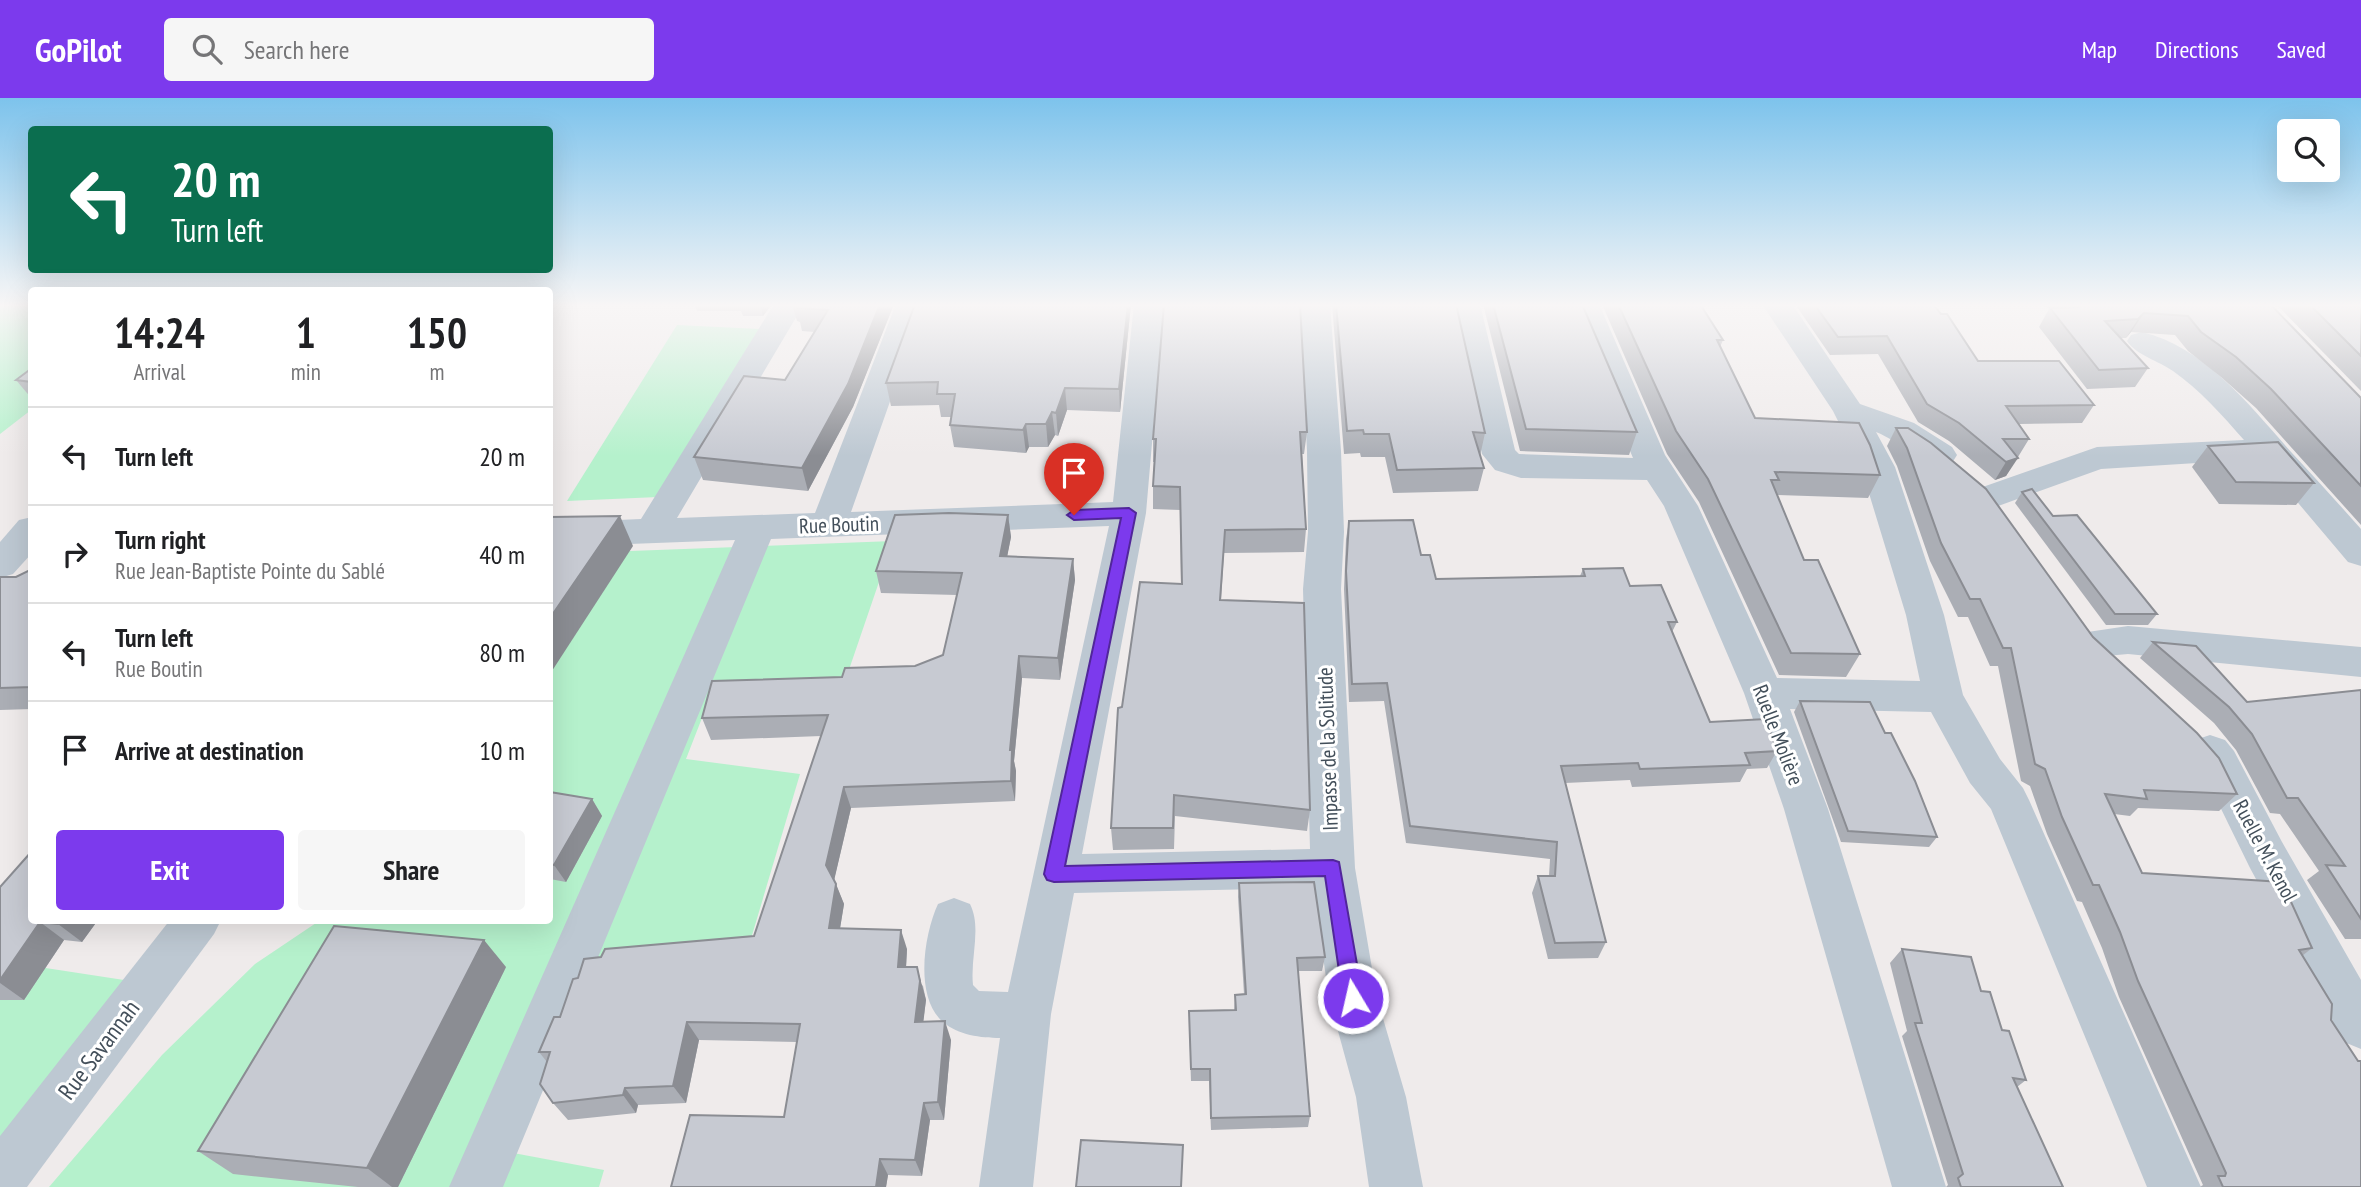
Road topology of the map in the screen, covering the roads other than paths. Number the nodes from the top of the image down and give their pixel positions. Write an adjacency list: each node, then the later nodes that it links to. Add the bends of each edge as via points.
1 (758, 355): 16 (street)
2 (891, 355): 14 (street)
3 (1144, 355): 13 (street)
4 (1318, 355): 31 (street, Impasse de la Solitude)
5 (1477, 355): 11 (street, via 1499,454 1507,462 1521,467)
6 (1606, 355): 11 (street, Ruelle Molière)
7 (1811, 355): 9 (street)
8 (2171, 355): 10 (street)
9 (1849, 411): 12 (street, via 1902,430); 29 (street, via 1878,467 1925,615)
10 (2271, 450): 12 (street, via 2097,458); 20 (street)
11 (1658, 469): 28 (street, Ruelle Molière, via 1681,506)
12 (1989, 497): 17 (street)
13 (1129, 513): 14 (street, Rue Boutin); 32 (street)
14 (828, 526): 15 (street, Rue Boutin)
15 (758, 527): 16 (street, Rue Boutin); 38 (street)
16 (652, 530): 19 (street, Rue Boutin)
17 (2013, 531)
18 (28, 534): 21 (street)
19 (553, 535)
20 (2361, 553)
21 (0, 565)
22 (28, 568): 23 (street)
23 (0, 571)
24 (2071, 609): 25 (street)
25 (2095, 643): 26 (street, via 2128,640); 27 (street)
26 (2361, 662)
27 (2126, 673)
28 (1764, 693): 29 (street); 41 (street, Ruelle Molière, via 1806,808)
29 (1943, 697): 42 (street, via 1985,771 2008,800)
30 (2187, 728): 36 (street, Ruelle M. Kenol, via 2219,763)
31 (1333, 868): 32 (street); 40 (street, Impasse de la Solitude, via 1353,998 1381,1097)
32 (1054, 874): 35 (street)
33 (954, 918): 35 (street, via 947,979 955,1002 972,1012)
34 (195, 924): 37 (street, Rue Savannah)
35 (1027, 1014): 39 (street)
36 (2361, 1026)
37 (0, 1179)
38 (476, 1187)
39 (1006, 1187)
40 (1396, 1187)
41 (1919, 1187)
42 (2174, 1187)

